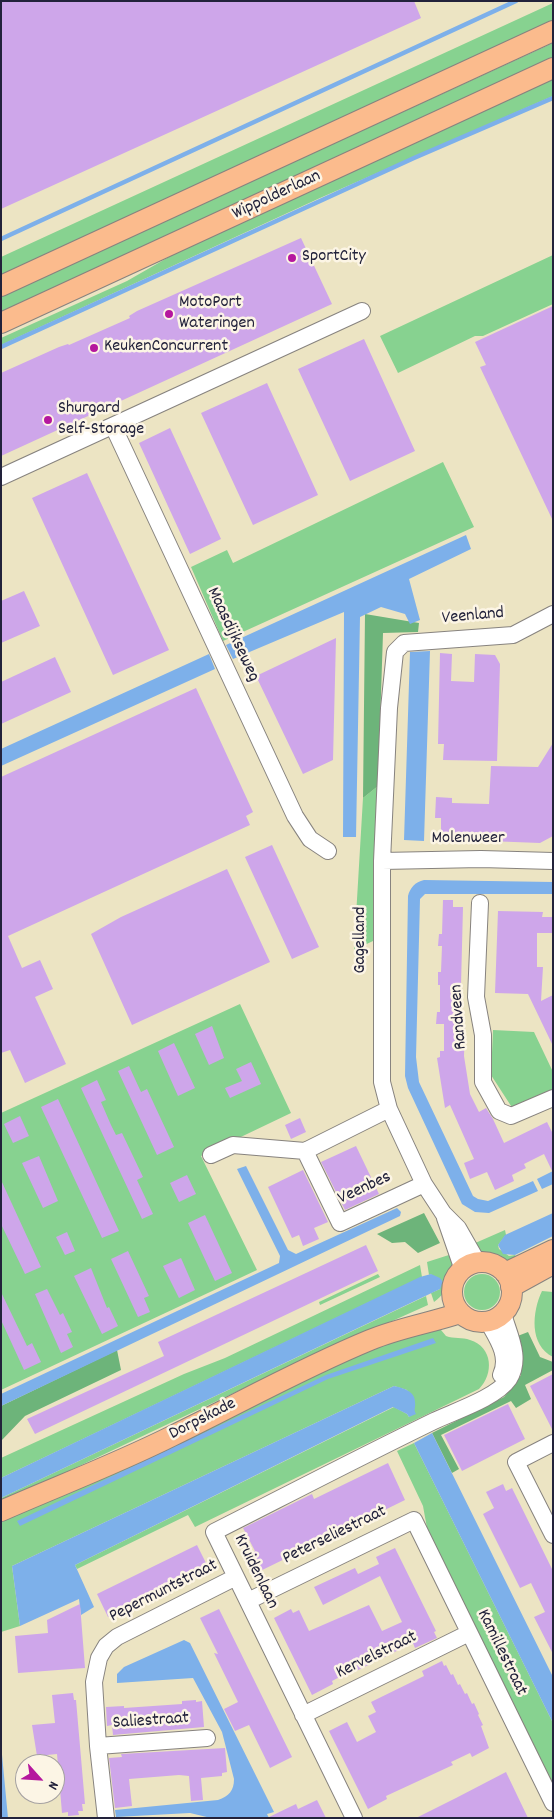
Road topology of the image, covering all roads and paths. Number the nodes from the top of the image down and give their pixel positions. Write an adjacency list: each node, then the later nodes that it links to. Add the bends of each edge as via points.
1 (553, 31): 3 (main road, Wippolderlaan)
2 (553, 68): 5 (main road, Wippolderlaan)
3 (1, 286)
4 (362, 311): 6 (street)
5 (1, 323)
6 (113, 426): 7 (street); 10 (street, Maasdijkseweg, via 295,816 310,839)
7 (1, 477)
8 (553, 614): 9 (street, Veenland, via 513,634 404,643)
9 (396, 652): 11 (street, Gagelland, via 389,708)
10 (328, 852)
11 (382, 861): 12 (street, Molenweer); 15 (street, Gagelland, via 382,1082)
12 (553, 861)
13 (480, 903): 14 (street, Randveen, via 476,998 483,1035 483,1082 499,1111 511,1116)
14 (553, 1098)
15 (389, 1109): 16 (street); 18 (street, Gagelland)
16 (305, 1151): 17 (street, via 233,1145); 18 (street, Veenbes, via 340,1223)
17 (211, 1155)
18 (424, 1184): 21 (street, Gagelland)
19 (553, 1250): 22 (main road)
20 (553, 1264): 22 (main road)
21 (471, 1266): 22 (main road, via 493,1264); 23 (main road, via 453,1285)
22 (508, 1280): 24 (main road, via 510,1304)
23 (457, 1305): 24 (main road, via 470,1320); 26 (main road, Dorpskade, via 434,1308 405,1327 280,1380 170,1437)
24 (495, 1318): 29 (street, Kruidenlaan, via 505,1363 502,1374 483,1398 214,1532)
25 (553, 1443): 28 (street, via 516,1462)
26 (1, 1511)
27 (414, 1520): 30 (street, Peterseliestraat); 31 (street, Kamillestraat)
28 (553, 1535)
29 (236, 1577): 30 (street, Kruidenlaan); 34 (street, Pepermuntstraat, via 116,1637 106,1646 99,1658 94,1682)
30 (248, 1601): 32 (street, Kruidenlaan)
31 (469, 1633): 32 (street, Kervelstraat); 35 (street, Kamillestraat)
32 (303, 1715): 37 (street, Kruidenlaan)
33 (207, 1738): 34 (street, Saliestraat)
34 (98, 1746): 36 (street, Pepermuntstraat)
35 (553, 1803)
36 (106, 1818)
37 (354, 1818)

